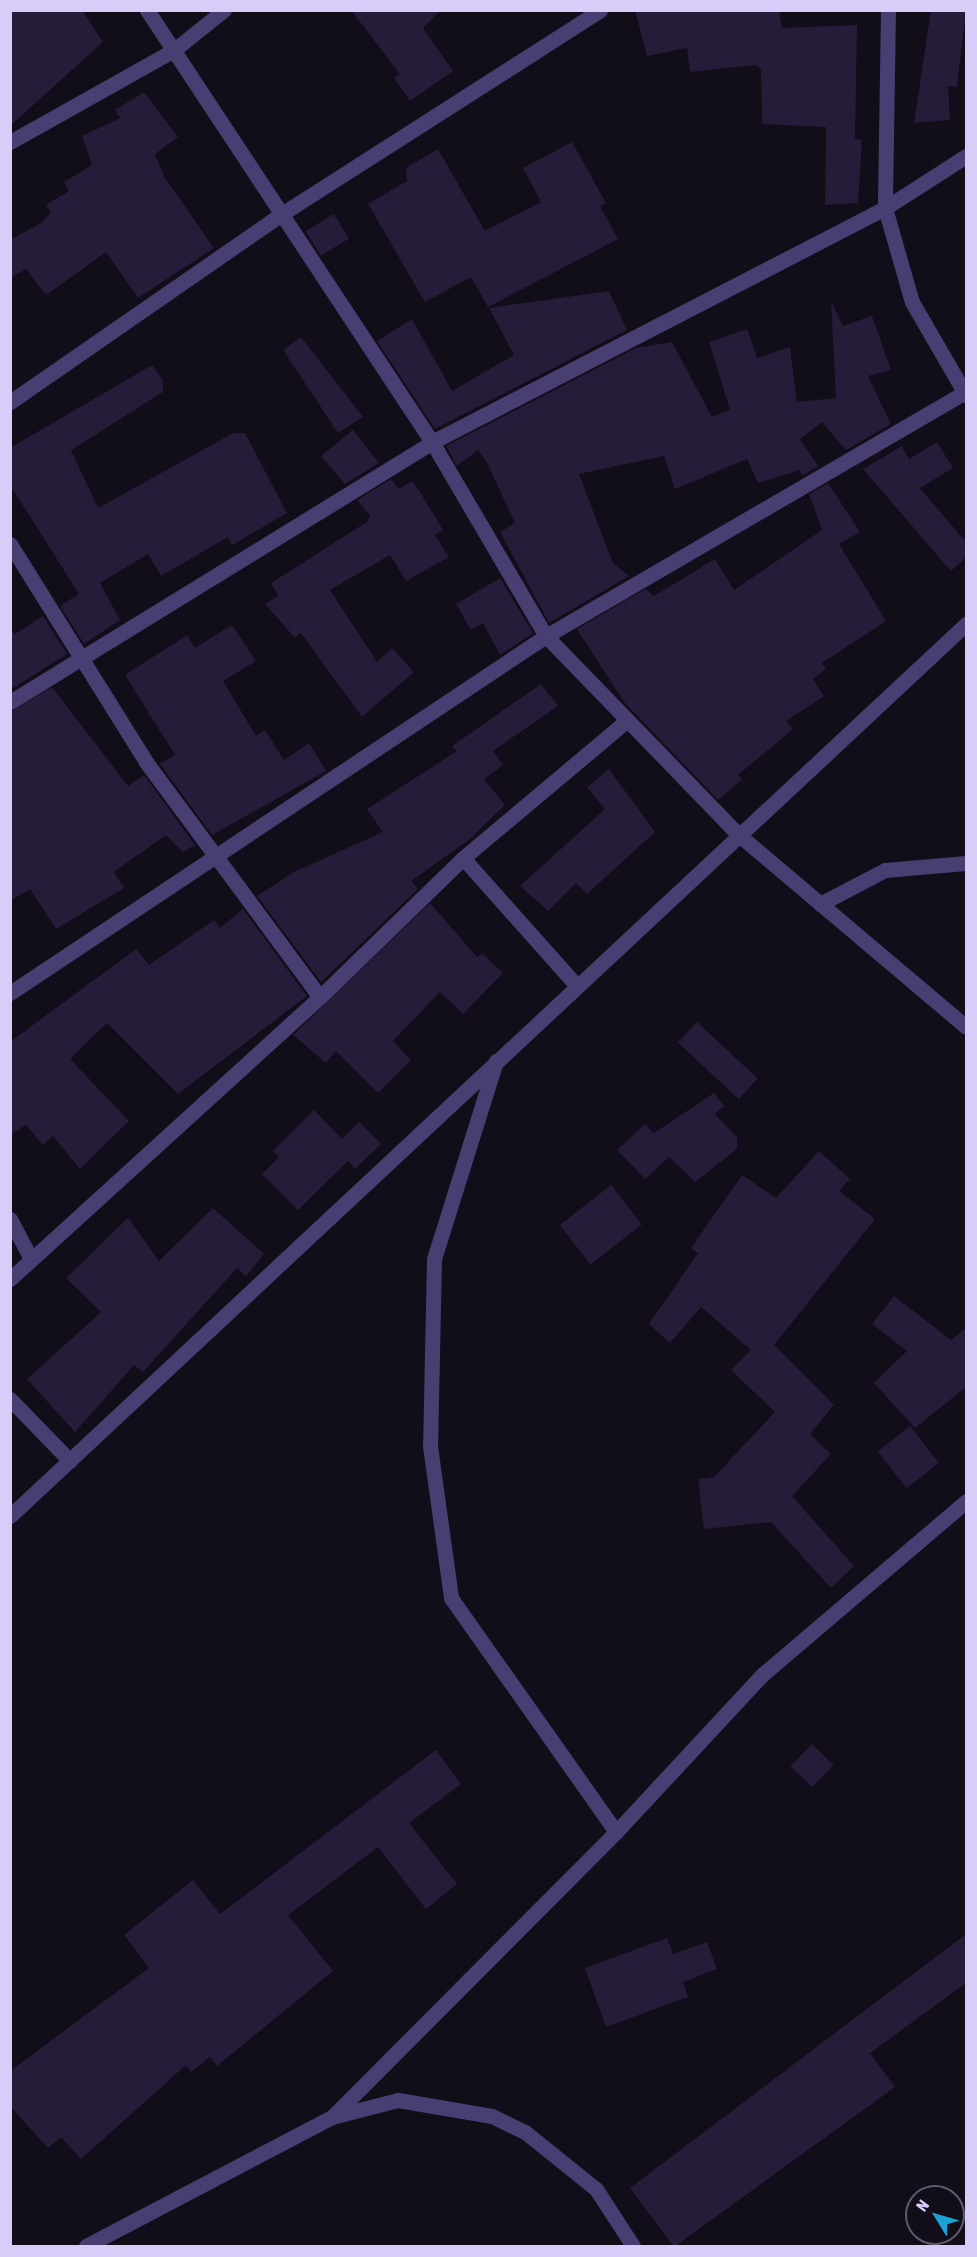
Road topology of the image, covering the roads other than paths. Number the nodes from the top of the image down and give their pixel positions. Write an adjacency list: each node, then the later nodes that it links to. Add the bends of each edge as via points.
1 (147, 10): 5 (street)
2 (224, 10): 5 (street)
3 (600, 10): 9 (street)
4 (888, 10): 8 (street)
5 (174, 50): 6 (street); 9 (street)
6 (10, 142)
7 (966, 156): 8 (street)
8 (885, 208): 10 (street, via 912,302); 12 (street)
9 (280, 215): 11 (street); 12 (street)
10 (965, 394): 15 (street)
11 (10, 402)
12 (432, 442): 15 (street); 16 (street)
13 (10, 544): 16 (street)
14 (966, 624): 19 (street)
15 (546, 636): 18 (street); 21 (street)
16 (78, 658): 17 (street); 21 (street)
17 (10, 702)
18 (626, 721): 19 (street); 20 (street)
19 (739, 835): 23 (street); 24 (street)
20 (463, 858): 24 (street); 26 (street)
21 (218, 860): 25 (street); 26 (street)
22 (966, 862): 23 (street, via 885,870)
23 (820, 903): 27 (street)
24 (577, 986): 28 (street)
25 (10, 993)
26 (320, 997): 30 (street)
27 (966, 1027)
28 (497, 1059): 33 (street); 36 (street, via 434,1259 430,1446 451,1598)
29 (10, 1219): 30 (street)
30 (32, 1259): 31 (street)
31 (10, 1279)
32 (10, 1399): 33 (street)
33 (70, 1461): 35 (street)
34 (966, 1501): 36 (street, via 764,1674)
35 (10, 1516)
36 (616, 1832): 37 (street)
37 (332, 2117): 38 (street); 39 (street, via 398,2100 492,2116 559,2155 596,2189)
38 (90, 2246)
39 (633, 2247)

